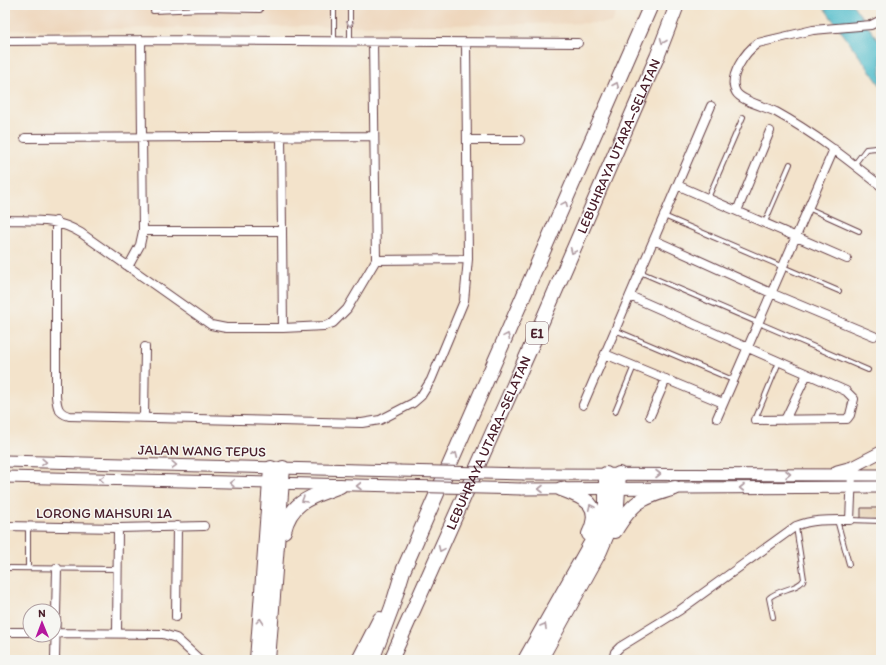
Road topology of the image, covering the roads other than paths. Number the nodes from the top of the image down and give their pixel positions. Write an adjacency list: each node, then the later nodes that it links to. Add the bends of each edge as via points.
1 (334, 5): 11 (lane)
2 (350, 5): 12 (lane, one-way to 12)
3 (651, 5): 104 (highway, LEBUHRAYA UTARA–SELATAN / E1, one-way to 3)
4 (677, 5): 108 (highway, LEBUHRAYA UTARA–SELATAN / E1, one-way to 108, via 596,197)
5 (203, 7): 6 (lane); 7 (lane)
6 (260, 10)
7 (154, 11)
8 (881, 20): 25 (street, via 871,25 825,29 758,43 745,57 736,73 733,83 737,94 781,115)
9 (141, 40): 10 (street); 11 (street); 21 (street)
10 (5, 41)
11 (334, 42): 12 (street)
12 (350, 42): 13 (street)
13 (373, 42): 14 (street); 20 (street)
14 (466, 43): 15 (street); 23 (street)
15 (578, 43)
16 (711, 106): 29 (street)
17 (743, 117): 31 (lane)
18 (770, 131): 33 (street)
19 (281, 136): 20 (street); 21 (street); 39 (street)
20 (374, 136): 45 (street)
21 (142, 137): 22 (street); 38 (street)
22 (25, 138)
23 (467, 140): 24 (street); 43 (street)
24 (520, 140)
25 (834, 149): 28 (street); 32 (street)
26 (881, 151): 28 (lane, via 876,148 866,149)
27 (790, 164): 37 (lane)
28 (854, 165): 30 (street)
29 (677, 185): 31 (street); 34 (street)
30 (881, 186)
31 (708, 198): 33 (street)
32 (808, 208): 40 (lane); 41 (street)
33 (737, 211): 37 (street)
34 (664, 216): 42 (street); 46 (lane)
35 (5, 220): 36 (street)
36 (56, 221): 47 (street, via 81,233); 69 (street, via 58,408 62,414 69,416)
37 (765, 222): 41 (street)
38 (143, 231): 39 (street); 47 (street, via 140,245)
39 (282, 231): 53 (street)
40 (859, 231)
41 (796, 236): 44 (street); 46 (street)
42 (654, 240): 48 (street); 50 (street)
43 (468, 259): 45 (street); 69 (street, via 464,301 431,380 413,403 380,420 362,423)
44 (847, 259)
45 (376, 260): 53 (street, via 347,309 334,323 324,326)
46 (783, 266): 49 (lane); 50 (street)
47 (128, 267): 53 (street, via 212,325 226,328)
48 (640, 272): 51 (street); 52 (lane)
49 (839, 291)
50 (771, 293): 52 (street); 55 (street)
51 (630, 296): 54 (street); 57 (street)
52 (758, 323): 57 (street); 61 (lane)
53 (283, 328)
54 (615, 330): 58 (street); 64 (lane)
55 (874, 336)
56 (145, 347): 69 (street)
57 (747, 348): 59 (street); 64 (street)
58 (605, 354): 60 (street); 66 (street)
59 (779, 362): 62 (street); 71 (lane)
60 (634, 366): 63 (street); 67 (lane)
61 (868, 370)
62 (807, 374): 72 (street); 72 (street, via 852,396 854,399 850,415 842,420)
63 (666, 379): 65 (street); 68 (street)
64 (733, 380): 65 (street)
65 (723, 403): 70 (street)
66 (584, 405)
67 (615, 412)
68 (650, 416)
69 (144, 417)
70 (717, 418)
71 (755, 420): 72 (street)
72 (785, 420)
73 (881, 452): 79 (main road, via 852,467)
74 (5, 455): 76 (main road)
75 (5, 461): 76 (main road, JALAN WANG TEPUS)
76 (26, 461): 77 (main road, JALAN WANG TEPUS, one-way to 77)
77 (277, 468): 78 (main road, JALAN WANG TEPUS, bridge); 83 (highway)
78 (613, 474): 79 (main road, JALAN WANG TEPUS, one-way to 79); 86 (highway)
79 (825, 474): 80 (main road)
80 (852, 474): 81 (main road); 88 (street)
81 (881, 474)
82 (5, 477): 83 (main road, one-way to 82)
83 (276, 484): 84 (main road); 105 (highway); 118 (highway, one-way to 83)
84 (340, 486): 89 (main road, one-way to 84, bridge); 105 (highway, one-way to 105, via 309,497 289,514)
85 (881, 487): 88 (main road)
86 (613, 488): 87 (main road); 89 (main road); 107 (highway, via 614,518 600,551)
87 (675, 488): 88 (main road, one-way to 87); 107 (highway, via 648,496 627,512)
88 (851, 488): 91 (street)
89 (561, 489): 107 (highway, one-way to 89, via 594,520 588,501)
90 (837, 520): 91 (street); 97 (street, via 805,522); 99 (lane)
91 (850, 520): 92 (lane)
92 (881, 521)
93 (5, 526): 94 (street, LORONG MAHSURI 1A)
94 (28, 526): 98 (street, LORONG MAHSURI 1A); 101 (lane)
95 (177, 526): 96 (street, LORONG MAHSURI 1A); 98 (street, LORONG MAHSURI 1A); 109 (street)
96 (204, 526)
97 (796, 526): 110 (lane, via 804,579 798,586 773,594 769,598); 126 (street, via 680,610 620,648 615,652)
98 (118, 528): 103 (street)
99 (849, 564)
100 (5, 568): 101 (lane)
101 (28, 568): 102 (lane)
102 (57, 568): 103 (lane); 106 (street)
103 (118, 569): 114 (street)
104 (403, 571): 120 (highway); 121 (highway, LEBUHRAYA UTARA–SELATAN / E1)
105 (276, 574): 119 (highway)
106 (56, 603)
107 (560, 610): 124 (highway, one-way to 107); 125 (highway)
108 (414, 612): 122 (highway, LEBUHRAYA UTARA–SELATAN / E1); 123 (highway)
109 (176, 617)
110 (773, 617)
111 (5, 632): 112 (street)
112 (22, 632)
113 (62, 633): 114 (street)
114 (118, 634): 117 (street, via 171,636 184,644)
115 (55, 643): 116 (street)
116 (55, 660)
117 (200, 660)
118 (257, 660)
119 (268, 660)
120 (360, 660)
121 (372, 660)
122 (392, 660)
123 (399, 660)
124 (525, 660)
125 (540, 660)
126 (613, 660)

